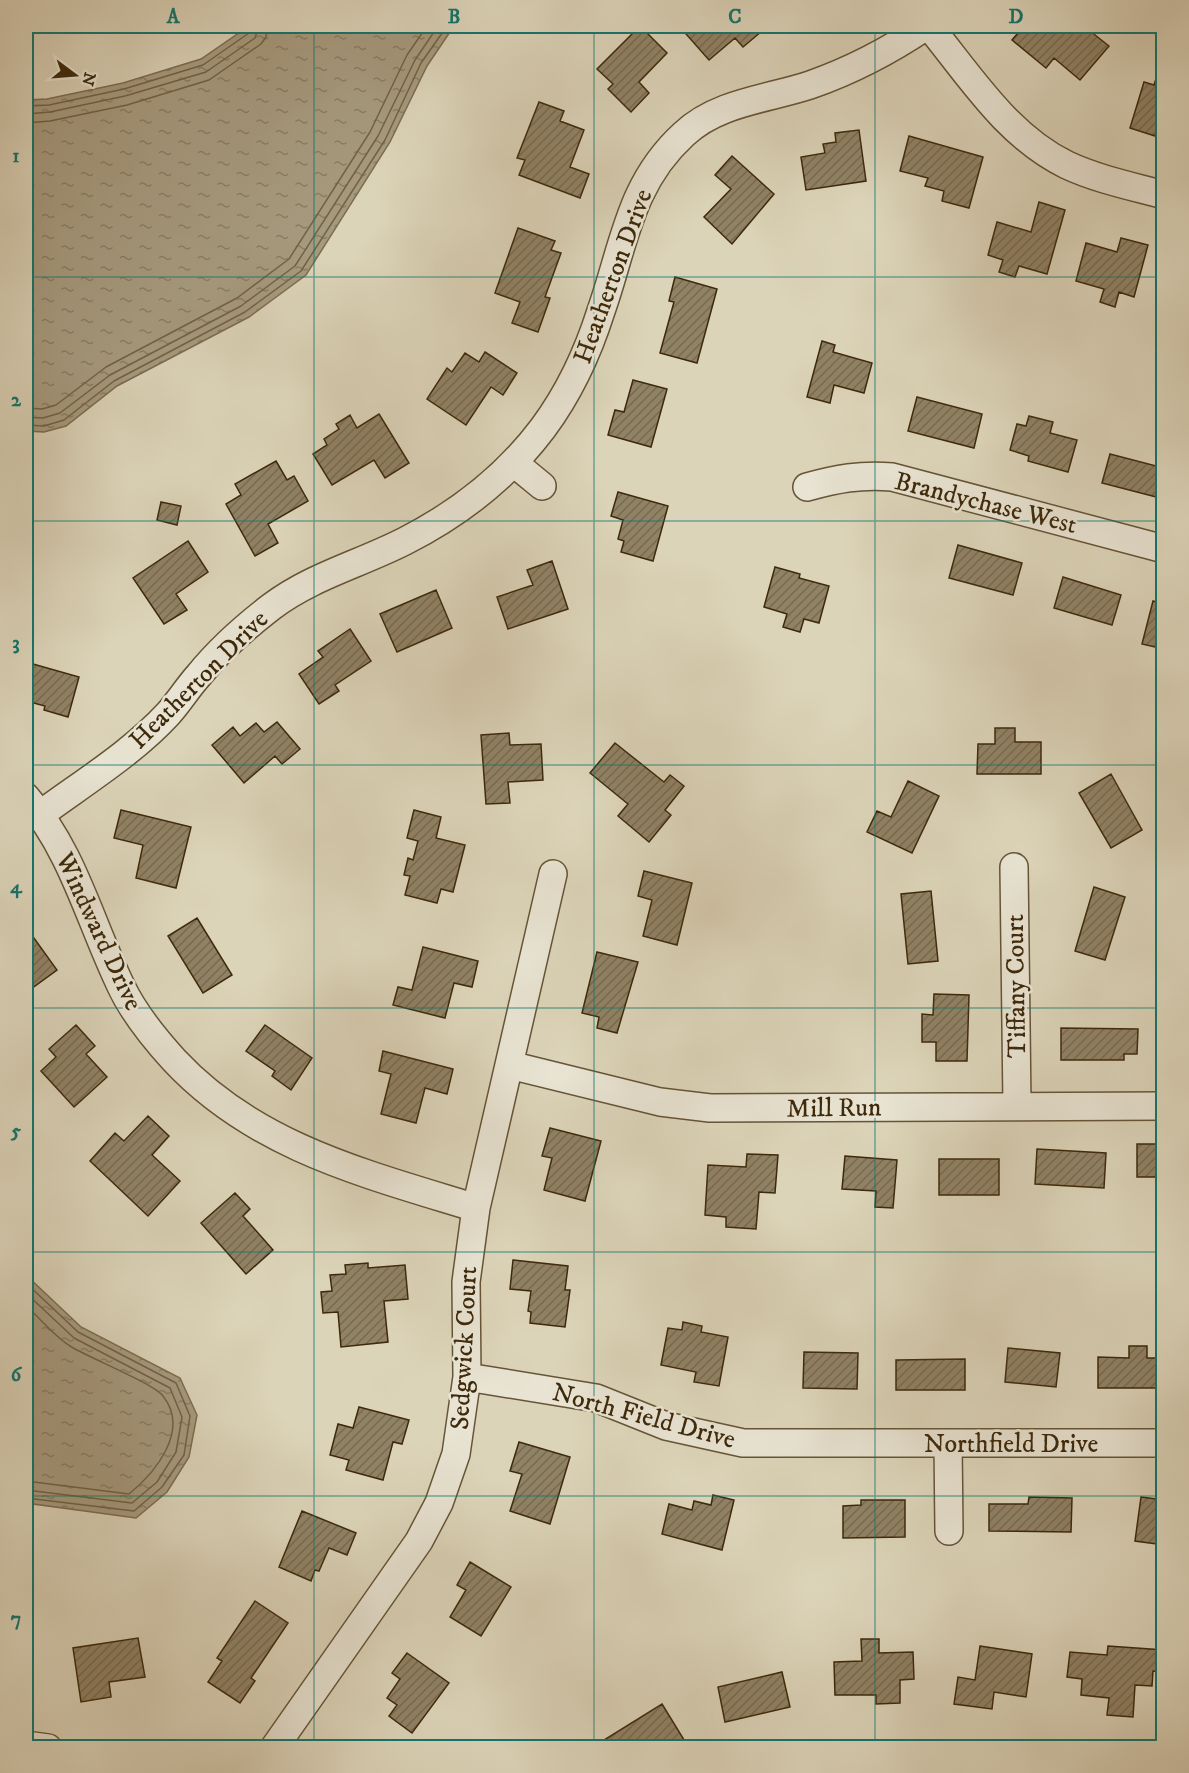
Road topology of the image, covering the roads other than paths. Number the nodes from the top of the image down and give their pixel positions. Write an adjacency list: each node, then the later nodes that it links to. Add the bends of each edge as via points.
1 (927, 26): 2 (street, via 1008,123 1035,146 1100,178); 3 (street, Heatherton Drive, via 849,71 734,105 704,120 677,141 642,187 625,225 586,354 543,428)
2 (1164, 195)
3 (514, 463): 4 (street); 7 (street, Heatherton Drive, via 444,519 403,542 315,578 274,605 236,635 139,741)
4 (542, 486)
5 (807, 487): 6 (street, Brandychase West, via 867,474 892,477)
6 (1164, 549)
7 (33, 806): 13 (street, Windward Drive, via 84,895 128,1001 189,1076 225,1107 284,1142 338,1165)
8 (1014, 867): 11 (street, Tiffany Court)
9 (553, 874): 10 (street, Sedgwick Court)
10 (510, 1065): 11 (street, Mill Run, via 660,1102 710,1108); 13 (street, Sedgwick Court)
11 (1017, 1105): 12 (street, Mill Run)
12 (1164, 1106)
13 (476, 1208): 14 (street, Sedgwick Court, via 466,1282)
14 (467, 1377): 15 (street, North Field Drive, via 565,1390 714,1439 743,1443); 21 (street, Sedgwick Court, via 456,1454 439,1503 419,1541)
15 (858, 1443): 16 (street, Northfield Drive)
16 (948, 1443): 17 (street, Northfield Drive); 18 (street)
17 (1164, 1443)
18 (949, 1531)
19 (26, 1745): 20 (street)
20 (48, 1748)
21 (274, 1748)

